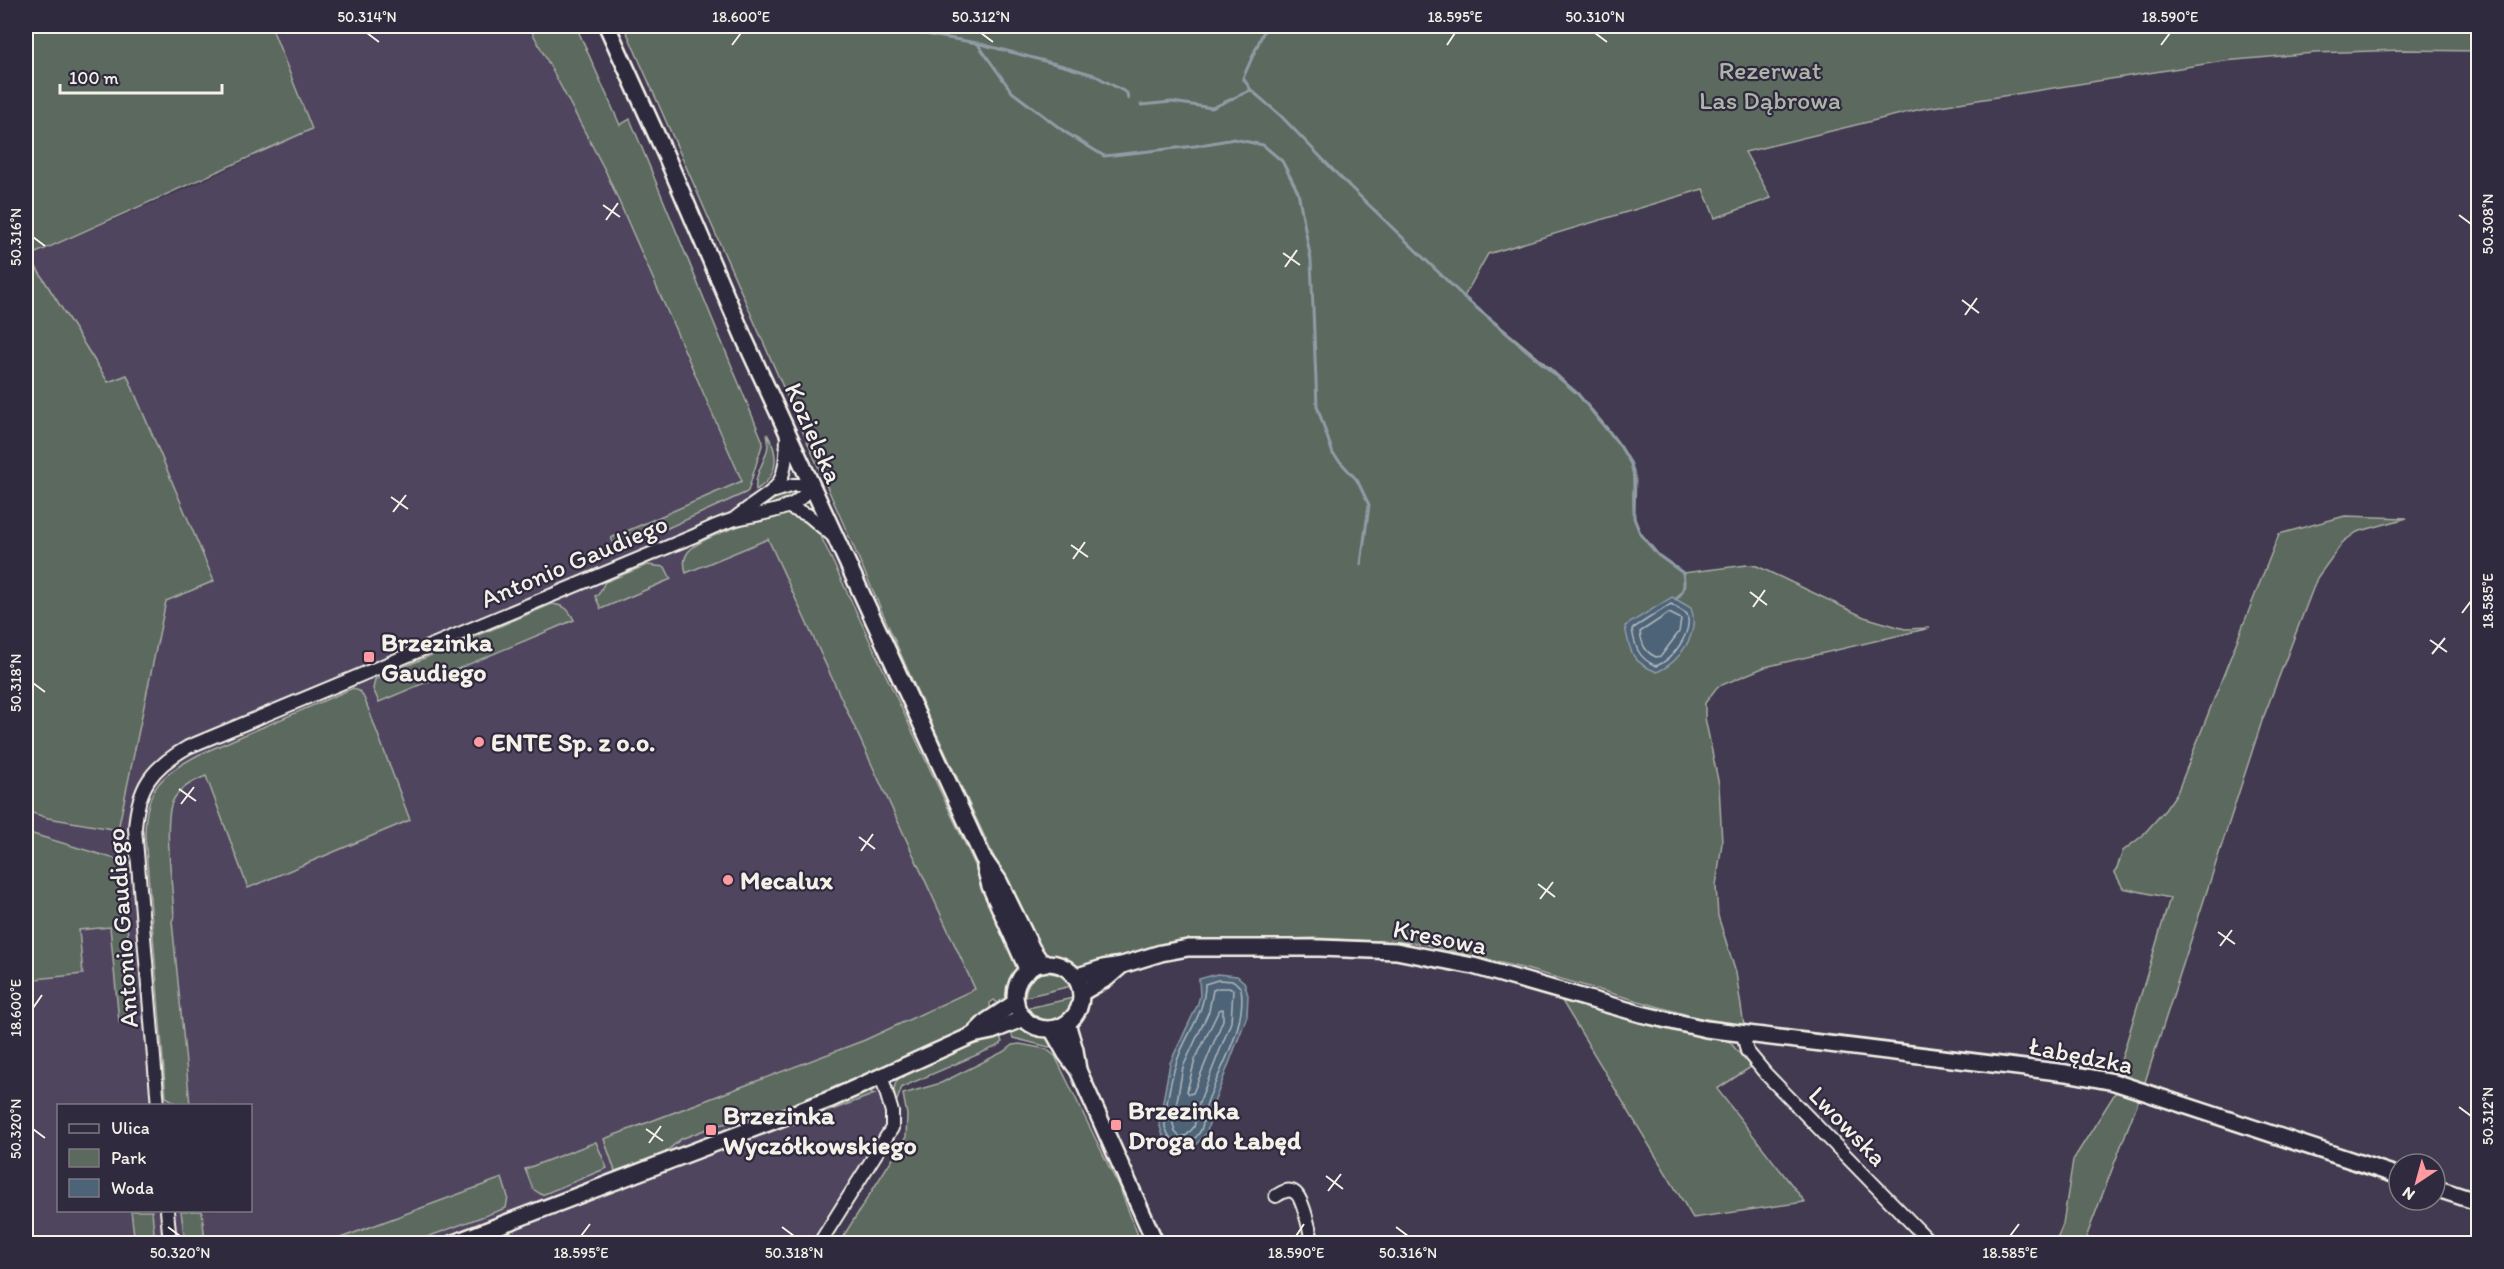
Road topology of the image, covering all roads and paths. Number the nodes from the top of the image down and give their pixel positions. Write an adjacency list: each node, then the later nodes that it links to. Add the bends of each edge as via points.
1 (607, 26): 2 (street, Kozielska)
2 (787, 434): 3 (street, Kozielska); 4 (street, via 786,468)
3 (811, 484): 4 (street, Antonio Gaudiego); 5 (street, Antonio Gaudiego, via 803,498); 7 (street, Kozielska)
4 (775, 490): 6 (street, Antonio Gaudiego)
5 (786, 506): 6 (street, Antonio Gaudiego); 7 (street, via 808,515)
6 (732, 520): 22 (street, Antonio Gaudiego, via 188,747 160,766 139,797 135,828)
7 (835, 537): 8 (street, Kozielska)
8 (983, 858): 9 (street, Kozielska, via 999,880); 11 (street, Kozielska, via 990,886)
9 (1042, 964): 11 (street); 12 (street, via 1058,965)
10 (1122, 965): 12 (street, Kresowa); 13 (street, Kresowa); 18 (street, Kresowa, via 1188,948 1396,951 1473,966 1669,1022)
11 (1028, 971): 14 (street, via 1017,987)
12 (1075, 977): 13 (street)
13 (1081, 993): 16 (street, via 1078,1010)
14 (1016, 1002): 15 (street); 19 (street)
15 (1024, 1018): 17 (street, via 1037,1027); 19 (street)
16 (1067, 1023): 17 (street); 20 (street)
17 (1052, 1029): 20 (street)
18 (1743, 1034): 23 (street, Łabędzka, via 2114,1082); 33 (street, Lwowska, via 1747,1051 1766,1074)
19 (973, 1035): 21 (street)
20 (1078, 1070): 31 (street)
21 (882, 1078): 29 (street); 30 (street, via 892,1112 892,1128)
22 (158, 1104)
23 (2387, 1172)
24 (2447, 1192): 26 (street)
25 (1276, 1196): 32 (street, via 1294,1191 1299,1197)
26 (2478, 1202)
27 (167, 1212): 28 (street)
28 (170, 1244)
29 (451, 1244)
30 (819, 1244)
31 (1156, 1244)
32 (1313, 1244)
33 (1932, 1244)

